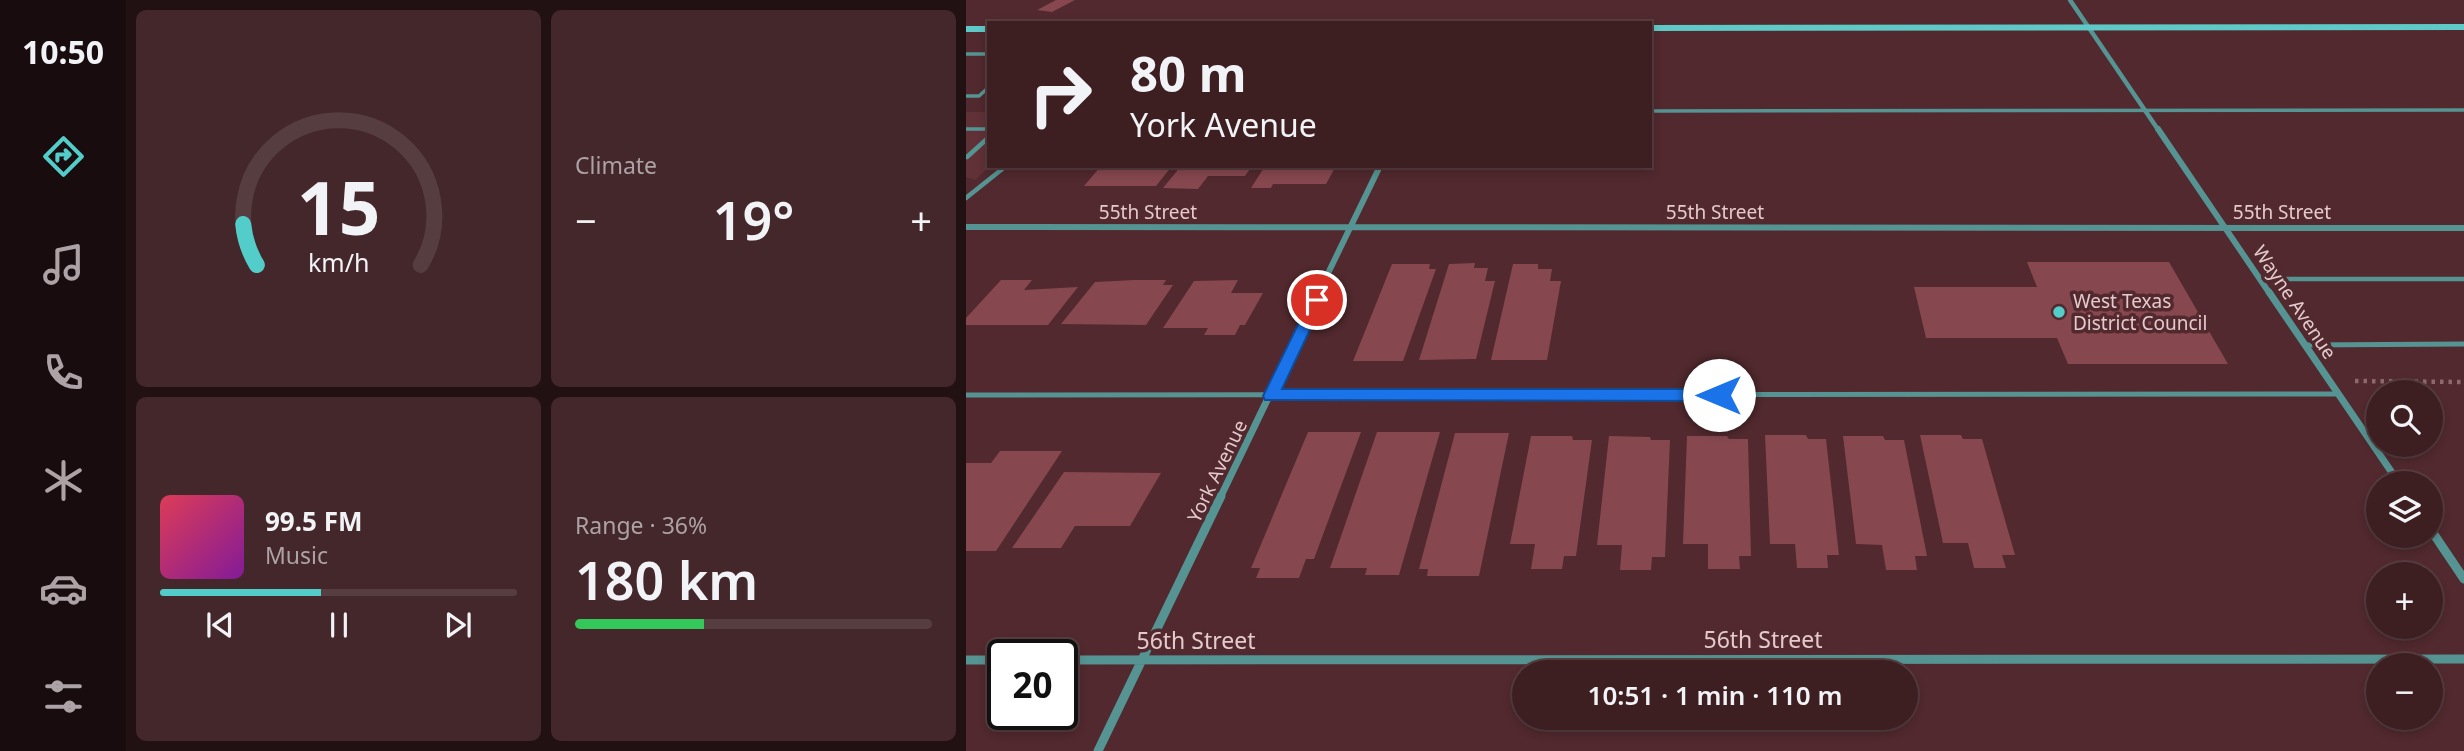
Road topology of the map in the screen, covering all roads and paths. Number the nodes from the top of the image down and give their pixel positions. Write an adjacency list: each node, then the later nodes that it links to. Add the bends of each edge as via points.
1 (2070, 0): 2 (street, Wayne Avenue)
2 (2089, 27): 3 (street); 4 (street); 11 (street, Wayne Avenue)
3 (2464, 27)
4 (1652, 28)
5 (966, 29): 6 (street)
6 (987, 29)
7 (966, 54): 8 (lane)
8 (987, 54)
9 (987, 89): 10 (lane, via 979,96)
10 (966, 96)
11 (2145, 110): 12 (lane); 13 (lane); 23 (street, Wayne Avenue)
12 (2464, 110)
13 (1652, 111)
14 (966, 129): 15 (lane)
15 (987, 129)
16 (987, 138): 17 (lane)
17 (967, 157)
18 (1004, 168): 20 (lane)
19 (1379, 168): 22 (street, York Avenue)
20 (966, 198)
21 (966, 228): 22 (street, 55th Street)
22 (1351, 228): 23 (street, 55th Street); 33 (street, York Avenue)
23 (2226, 228): 24 (street, 55th Street); 25 (street, Wayne Avenue)
24 (2464, 228)
25 (2261, 279): 26 (lane); 28 (street, Wayne Avenue)
26 (2464, 279)
27 (2464, 344): 28 (lane)
28 (2305, 345): 29 (street, Wayne Avenue)
29 (2330, 380): 30 (path); 31 (street, Wayne Avenue)
30 (2464, 382)
31 (2339, 394): 33 (lane); 34 (street, Wayne Avenue)
32 (966, 395): 33 (lane)
33 (1271, 396): 41 (street, York Avenue)
34 (2391, 471)
35 (2443, 548): 36 (street)
36 (2464, 579)
37 (2464, 659): 41 (street, 56th Street)
38 (966, 660): 39 (street)
39 (987, 660)
40 (1078, 660): 41 (street, 56th Street)
41 (1142, 660): 42 (street, York Avenue)
42 (1098, 751)

